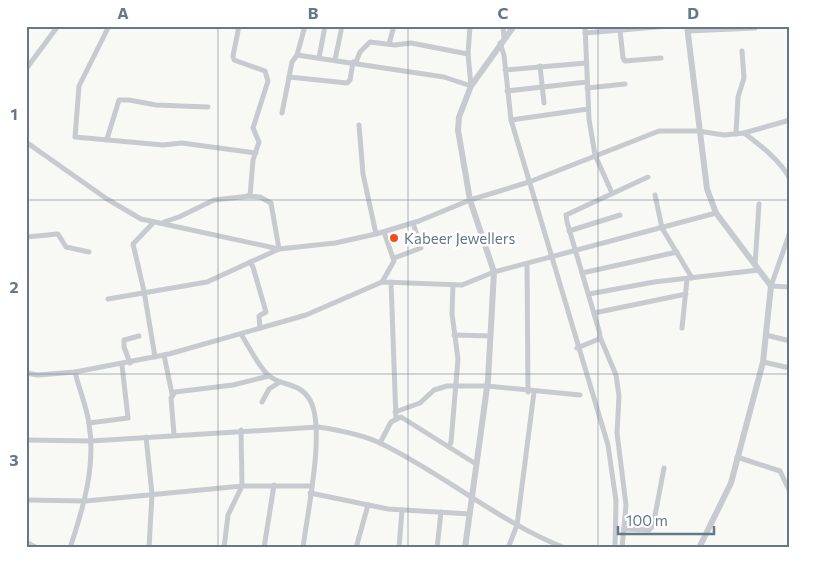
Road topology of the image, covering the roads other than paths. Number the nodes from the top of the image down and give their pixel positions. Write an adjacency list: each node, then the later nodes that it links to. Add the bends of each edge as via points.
1 (58, 26): 29 (street)
2 (109, 26): 47 (street, via 79,86 75,137)
3 (239, 26): 49 (street, via 233,58 237,63 265,71 268,81 253,128 258,142)
4 (304, 26): 22 (street)
5 (324, 26): 23 (street)
6 (342, 26): 25 (street)
7 (394, 26): 19 (street)
8 (470, 26): 21 (street)
9 (503, 26): 18 (street)
10 (514, 26): 18 (street)
11 (585, 26): 17 (street)
12 (669, 26): 16 (street)
13 (712, 28): 14 (street); 15 (street)
14 (756, 28)
15 (688, 29): 44 (street)
16 (620, 30): 17 (street); 24 (street, via 625,61)
17 (585, 33): 27 (street)
18 (502, 40): 30 (street); 34 (street)
19 (388, 44): 21 (street, via 411,43); 26 (street, via 368,42)
20 (742, 50): 46 (street, via 744,78 738,97)
21 (468, 54): 34 (street)
22 (297, 55): 23 (street); 31 (street, via 293,57)
23 (319, 58): 25 (street)
24 (660, 58)
25 (335, 60): 26 (street)
26 (354, 62): 31 (street, via 347,84); 34 (street, via 444,77)
27 (586, 62): 28 (street); 33 (street)
28 (540, 66): 30 (street); 35 (street)
29 (26, 69)
30 (505, 70): 36 (street)
31 (289, 77): 40 (street)
32 (625, 84): 33 (street)
33 (587, 85): 35 (street); 39 (street)
34 (472, 86): 57 (street, via 459,117 458,130)
35 (542, 87): 36 (street); 37 (street)
36 (507, 91): 41 (street)
37 (544, 103)
38 (208, 107): 47 (street, via 120,100)
39 (588, 109): 41 (street); 50 (street)
40 (282, 113)
41 (511, 120): 53 (street)
42 (790, 120): 45 (street)
43 (359, 125): 68 (street, via 363,174)
44 (698, 131): 46 (street); 50 (street, via 659,131); 59 (street, via 707,189)
45 (744, 133): 46 (street); 52 (street)
46 (736, 134)
47 (107, 139): 49 (street, via 163,145 182,143)
48 (26, 142): 61 (street, via 107,199 141,220)
49 (256, 153): 56 (street, via 250,196)
50 (595, 155): 53 (street); 54 (street)
51 (648, 176): 54 (street)
52 (790, 179)
53 (530, 182): 57 (street); 75 (street)
54 (612, 193): 65 (street, via 566,214)
55 (655, 195): 64 (street)
56 (247, 196): 62 (street, via 214,200 179,218); 70 (street, via 260,197 271,203)
57 (470, 200): 63 (street); 79 (street)
58 (759, 204): 78 (street)
59 (716, 214): 64 (street); 78 (street)
60 (620, 215): 65 (street)
61 (154, 222): 62 (street); 87 (street, via 133,244)
62 (162, 222): 70 (street)
63 (413, 223): 66 (street); 74 (street, via 421,248)
64 (662, 228): 72 (street); 73 (street)
65 (569, 231): 72 (street)
66 (384, 232): 68 (street); 74 (street)
67 (790, 232): 85 (street)
68 (376, 234): 70 (street, via 335,243)
69 (26, 237): 71 (street, via 58,234 66,247)
70 (279, 249): 76 (street)
71 (89, 252)
72 (575, 252): 75 (street); 80 (street)
73 (677, 252): 80 (street); 81 (street)
74 (394, 258): 82 (street)
75 (550, 258): 77 (street); 101 (street)
76 (250, 262): 87 (street, via 207,282); 92 (street, via 266,312 259,316)
77 (527, 264): 79 (street); 114 (street)
78 (757, 268): 81 (street); 85 (street)
79 (494, 272): 84 (street, via 472,283); 98 (street)
80 (582, 272): 88 (street)
81 (689, 279): 88 (street); 89 (street)
82 (382, 282): 83 (street); 92 (street, via 306,315)
83 (391, 282): 84 (street); 118 (street)
84 (453, 284): 95 (street)
85 (771, 286): 86 (street); 96 (street)
86 (790, 287)
87 (144, 292): 90 (street); 103 (street)
88 (589, 294): 91 (street)
89 (686, 294): 91 (street); 93 (street)
90 (108, 299)
91 (594, 313): 99 (street)
92 (260, 328): 94 (street)
93 (682, 328)
94 (241, 334): 102 (street); 110 (street)
95 (454, 335): 98 (street); 112 (street, via 458,359)
96 (766, 335): 100 (street); 104 (street)
97 (139, 336): 105 (street, via 124,340)
98 (490, 336): 113 (street)
99 (600, 337): 101 (street, via 596,342); 146 (street, via 616,375 619,396 617,433 625,496)
100 (790, 341)
101 (577, 348): 160 (street, via 608,445 616,495)
102 (164, 355): 103 (street); 115 (street)
103 (155, 357): 105 (street)
104 (763, 362): 107 (street); 129 (street)
105 (130, 363): 106 (street)
106 (122, 365): 108 (street); 120 (street, via 128,418)
107 (790, 368)
108 (75, 372): 109 (street); 120 (street)
109 (26, 373)
110 (269, 376): 111 (street); 115 (street)
111 (280, 382): 117 (street, via 269,389); 121 (street, via 295,385 310,400)
112 (457, 386): 113 (street); 118 (street, via 438,388 424,401); 128 (street)
113 (487, 386): 114 (street); 130 (street)
114 (531, 392): 116 (street); 145 (street)
115 (172, 394): 123 (street)
116 (580, 395)
117 (262, 402)
118 (395, 412): 119 (street)
119 (396, 418): 127 (street); 128 (street, via 404,418)
120 (89, 423): 126 (street)
121 (318, 427): 122 (street); 127 (street); 134 (street)
122 (241, 430): 123 (street); 133 (street)
123 (174, 435): 124 (street)
124 (146, 437): 126 (street); 137 (street)
125 (26, 440): 126 (street)
126 (91, 440): 140 (street)
127 (380, 443): 138 (street)
128 (449, 446): 130 (street)
129 (738, 457): 135 (street, via 780,471); 162 (street, via 730,483)
130 (476, 464): 138 (street)
131 (664, 468): 146 (street, via 654,526 649,530)
132 (274, 484): 133 (street); 134 (street); 152 (street)
133 (242, 486): 137 (street); 151 (street, via 228,515)
134 (310, 486): 136 (street)
135 (790, 492)
136 (310, 493): 141 (street); 153 (street)
137 (152, 494): 140 (street); 150 (street)
138 (472, 498): 144 (street); 145 (street)
139 (26, 500): 140 (street)
140 (86, 501): 149 (street)
141 (368, 505): 142 (street); 154 (street)
142 (402, 510): 143 (street); 155 (street)
143 (441, 512): 144 (street); 156 (street)
144 (470, 514): 157 (street)
145 (516, 525): 158 (street); 159 (street)
146 (624, 529): 161 (street)
147 (26, 542): 148 (street)
148 (37, 548)
149 (70, 548)
150 (150, 548)
151 (224, 548)
152 (264, 548)
153 (303, 548)
154 (356, 548)
155 (399, 548)
156 (437, 548)
157 (465, 548)
158 (508, 548)
159 (565, 548)
160 (615, 548)
161 (622, 548)
162 (699, 548)

